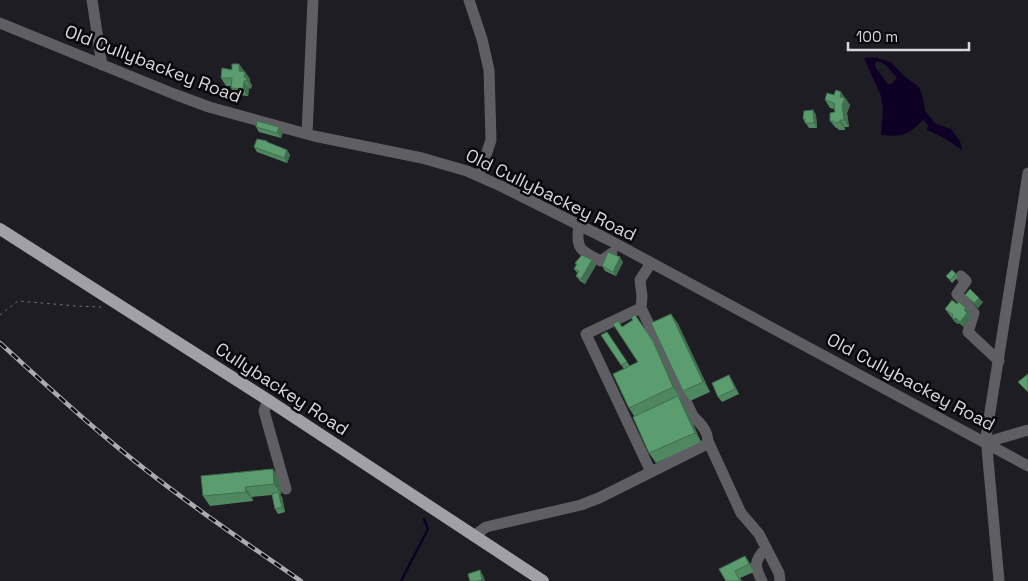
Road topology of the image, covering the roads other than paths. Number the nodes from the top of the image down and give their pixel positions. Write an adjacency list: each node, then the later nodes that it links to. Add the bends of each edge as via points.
1 (92, 0): 5 (street)
2 (313, 0): 6 (street)
3 (469, 0): 8 (street, via 489,70 491,140)
4 (0, 23): 5 (street, Old Cullybackey Road)
5 (102, 64): 6 (street, Old Cullybackey Road, via 208,107)
6 (307, 134): 8 (street, Old Cullybackey Road, via 422,158)
7 (1028, 173): 15 (street)
8 (479, 176): 9 (street, Old Cullybackey Road)
9 (579, 225): 11 (street, via 577,240 584,252 601,260); 12 (street, Old Cullybackey Road)
10 (0, 229): 16 (main road, Cullybackey Road)
11 (612, 253)
12 (651, 263): 14 (street, via 640,280); 19 (street, Old Cullybackey Road)
13 (961, 276): 15 (street, via 966,282 957,294 974,313 968,332)
14 (641, 308): 18 (street); 21 (street, via 586,334)
15 (999, 361): 19 (street)
16 (268, 400): 22 (street, via 264,411); 23 (main road, Cullybackey Road)
17 (1028, 430): 19 (street)
18 (708, 441): 21 (street); 24 (street, via 741,513)
19 (987, 442): 20 (street, Old Cullybackey Road); 28 (street)
20 (1028, 466)
21 (651, 472): 23 (street, via 581,505 486,527)
22 (286, 489)
23 (474, 536): 25 (main road, Cullybackey Road)
24 (766, 548): 26 (street, via 756,562); 27 (street)
25 (543, 581)
26 (762, 581)
27 (780, 581)
28 (999, 581)

